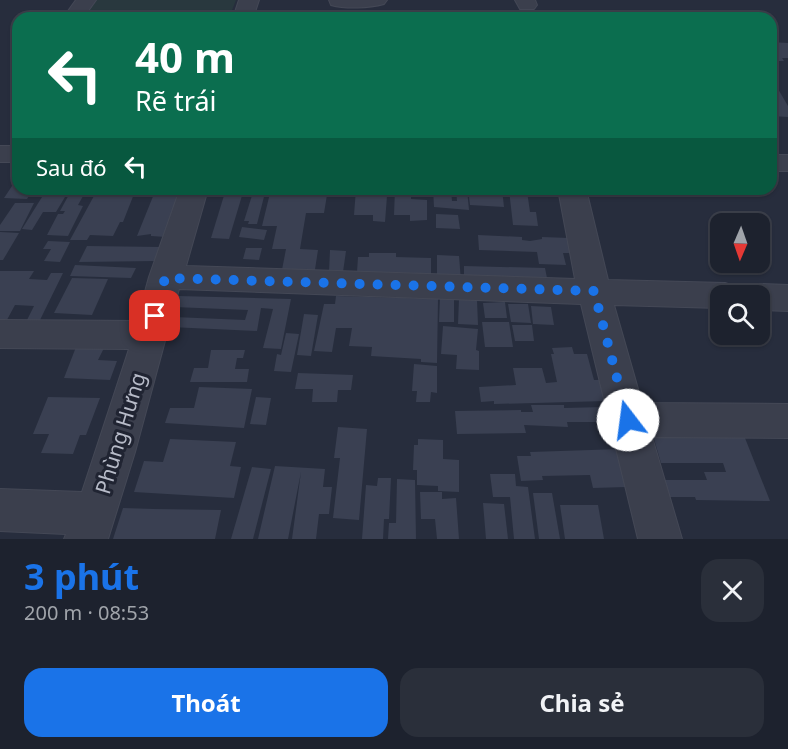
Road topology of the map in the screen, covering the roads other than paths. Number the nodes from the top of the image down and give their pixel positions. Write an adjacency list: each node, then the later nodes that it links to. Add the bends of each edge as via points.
1 (377, 0): 2 (street)
2 (337, 6)
3 (192, 195): 5 (street, Phùng Hưng)
4 (573, 195): 6 (street)
5 (165, 278): 6 (street); 11 (street, Phùng Hưng)
6 (594, 291): 7 (street); 12 (street)
7 (710, 295)
8 (770, 297): 9 (street)
9 (788, 298)
10 (0, 334): 11 (street)
11 (150, 335): 15 (street, Phùng Hưng)
12 (628, 420): 13 (street); 16 (street)
13 (788, 422)
14 (0, 510): 15 (street)
15 (91, 526)
16 (660, 539)

